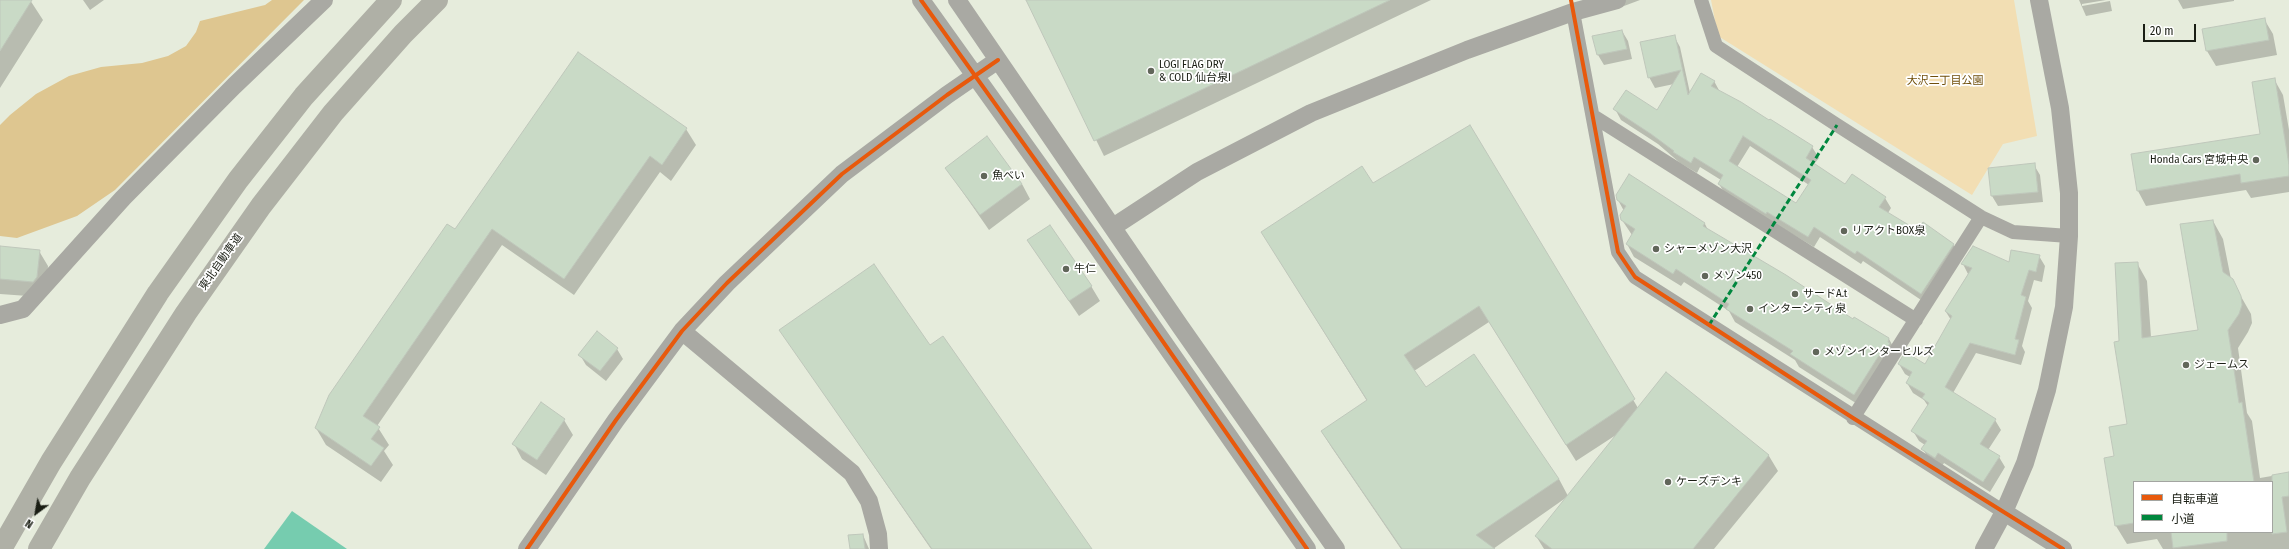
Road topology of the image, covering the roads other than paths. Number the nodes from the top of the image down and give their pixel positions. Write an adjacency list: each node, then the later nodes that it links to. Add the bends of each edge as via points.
1 (324, 0): 16 (street, via 123,198 23,308)
2 (391, 0): 21 (highway, via 304,96 238,180 150,307 51,462)
3 (437, 0): 22 (highway, 東北自動車道, via 333,113 261,206 182,319 80,478)
4 (921, 0): 11 (street)
5 (957, 0): 10 (street)
6 (1617, 0): 9 (street)
7 (1701, 0): 13 (street, via 1716,46)
8 (2039, 0): 15 (street, via 2060,108 2069,193)
9 (1572, 6): 12 (street); 14 (street, via 1311,113 1197,172)
10 (998, 60): 11 (street); 14 (street)
11 (975, 76): 18 (street, via 842,174 727,283); 25 (street)
12 (1593, 116): 17 (street); 19 (street, via 1618,252 1635,277)
13 (1981, 217): 15 (street, via 2013,232); 17 (street)
14 (1113, 227): 26 (street)
15 (2070, 236): 20 (street, via 2064,307 2047,390 2025,463)
16 (0, 315)
17 (1916, 320): 19 (street)
18 (682, 331): 23 (street, via 616,420); 24 (street, via 852,473 869,501 878,534)
19 (1853, 418): 20 (street)
20 (2004, 512): 27 (street); 28 (street)
21 (2, 549)
22 (39, 549)
23 (527, 549)
24 (879, 549)
25 (1307, 549)
26 (1336, 549)
27 (1984, 549)
28 (2063, 549)

